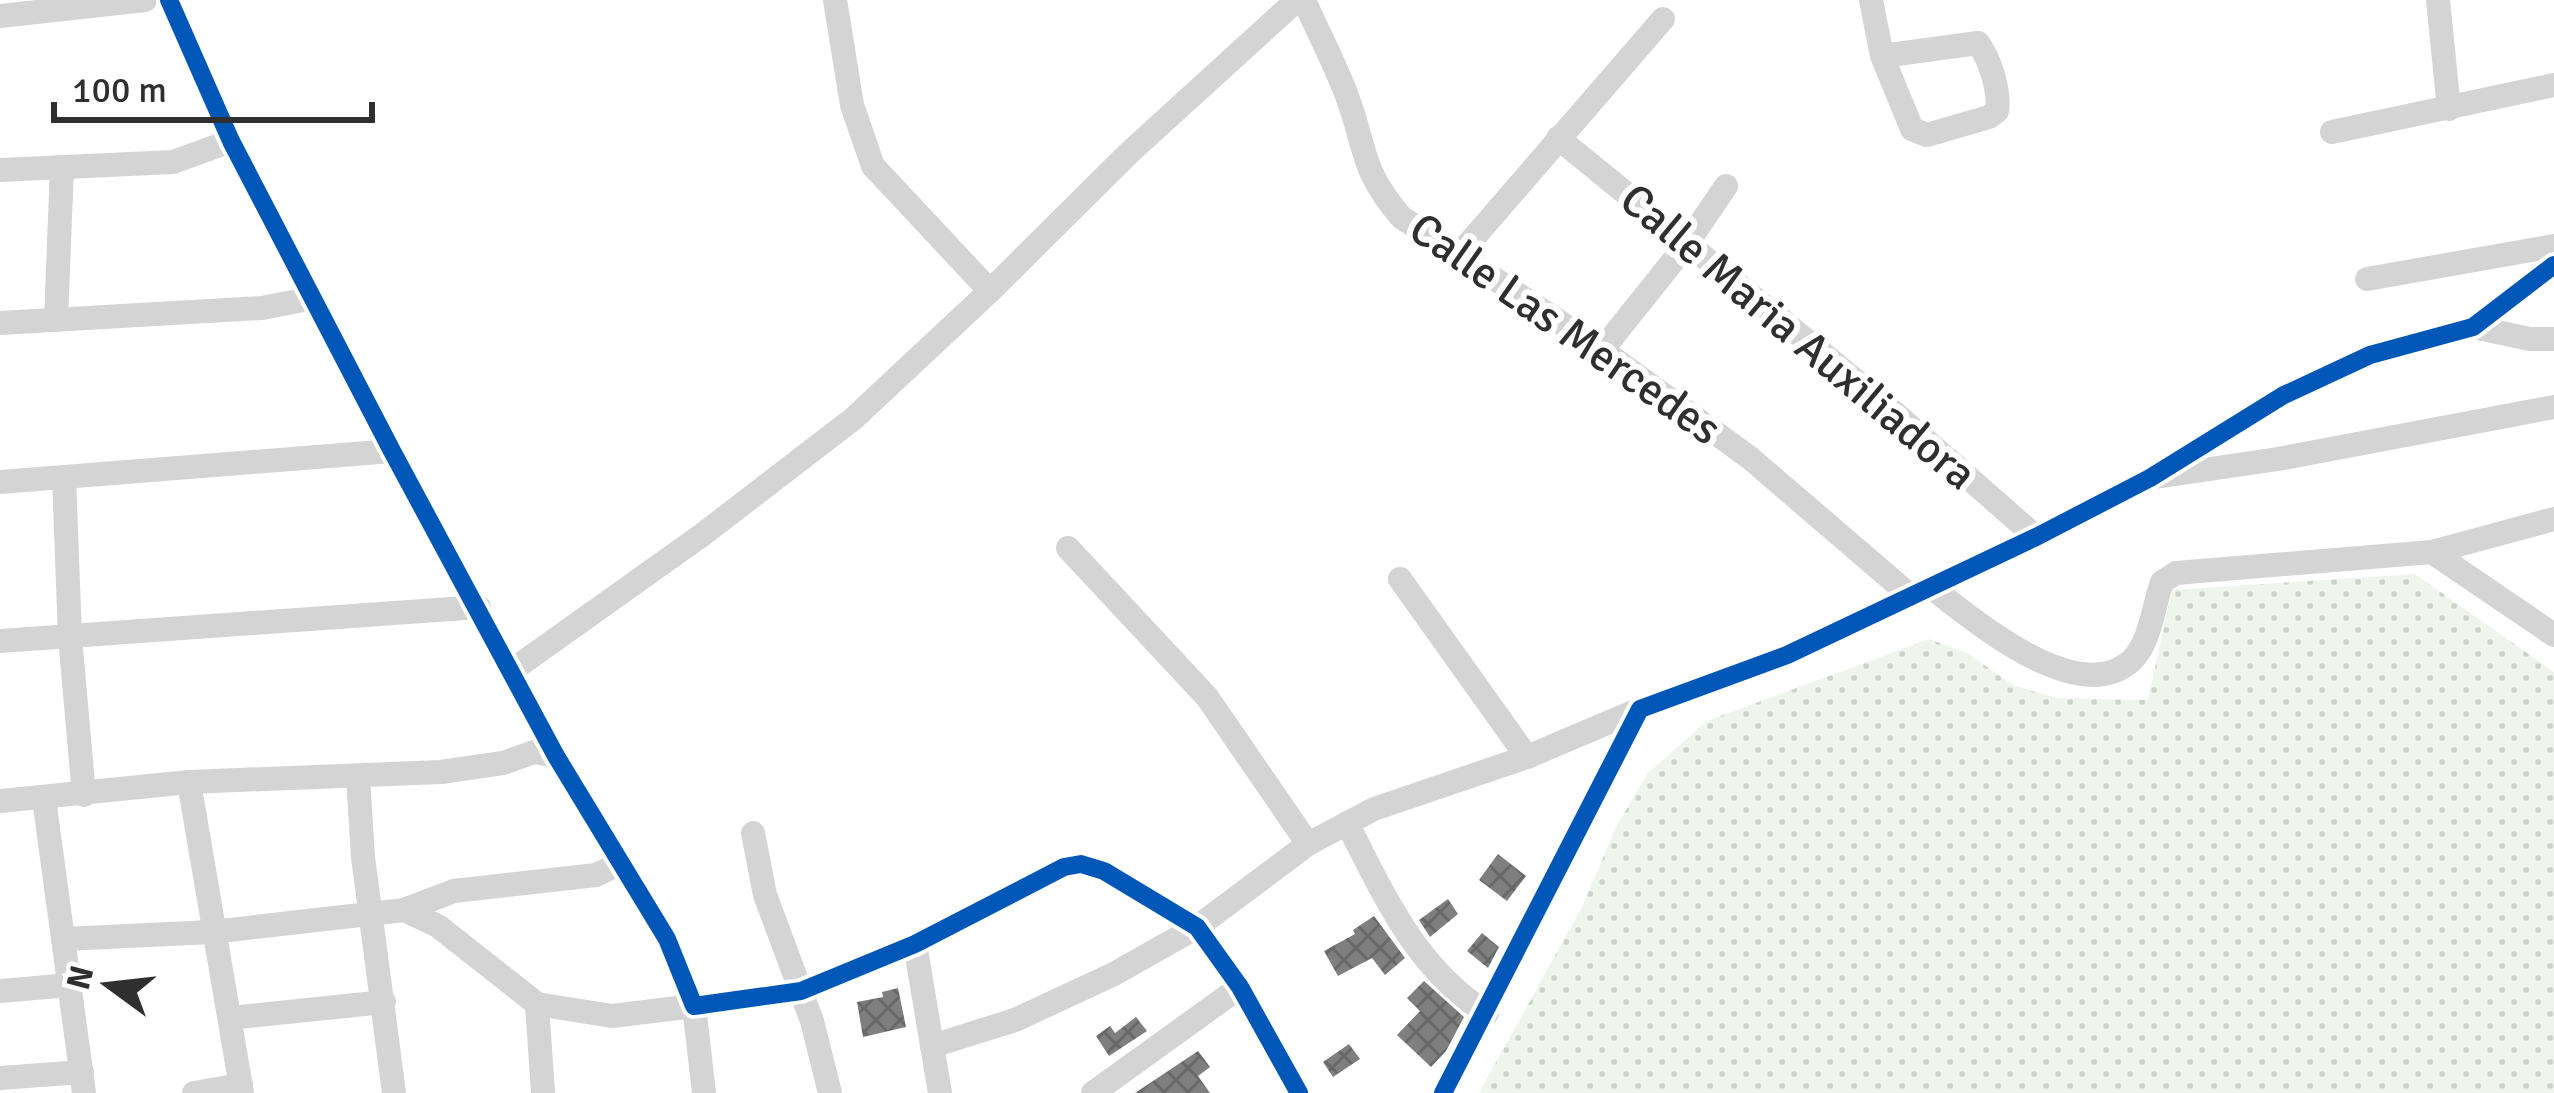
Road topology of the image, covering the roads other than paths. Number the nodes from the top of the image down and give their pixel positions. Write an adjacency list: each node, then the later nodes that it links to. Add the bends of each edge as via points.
1 (145, 0): 7 (street)
2 (169, 0): 14 (street)
3 (835, 0): 23 (street, via 852,105 873,166)
4 (1301, 0): 20 (street, Calle Las Mercedes, via 1348,98 1378,190); 23 (street)
5 (1871, 0): 9 (street)
6 (2438, 0): 11 (street)
7 (0, 16)
8 (1663, 19): 13 (street)
9 (1882, 56): 9 (street, via 1920,134 1997,111 1978,43)
10 (2554, 86): 11 (street)
11 (2449, 109): 12 (street)
12 (2332, 133)
13 (1558, 138): 18 (street, Calle Maria Auxiliadora); 20 (street)
14 (231, 140): 15 (street, via 173,162); 24 (street)
15 (62, 167): 16 (street); 25 (street)
16 (0, 170)
17 (1726, 186): 18 (street)
18 (1686, 245): 29 (street); 36 (street, Calle Maria Auxiliadora)
19 (2554, 246): 22 (street)
20 (1457, 257): 29 (street, Calle Las Mercedes)
21 (2554, 265): 27 (street)
22 (2367, 279)
23 (990, 291): 45 (street, via 853,418)
24 (313, 298): 25 (street); 31 (street)
25 (56, 320): 26 (street)
26 (0, 323)
27 (2473, 327): 28 (street); 33 (street, via 2371,356 2306,385)
28 (2554, 339)
29 (1602, 350): 40 (street, Calle Las Mercedes)
30 (2554, 407): 33 (street)
31 (392, 451): 32 (street); 41 (street)
32 (64, 477): 34 (street); 43 (street)
33 (2150, 478): 36 (street)
34 (0, 482)
35 (2554, 519): 38 (street)
36 (2036, 538): 40 (street)
37 (1068, 548): 56 (street, via 1207,697)
38 (2432, 552): 40 (street, Calle Las Mercedes, via 2176,573 2162,582 2134,659 2093,676 2025,656); 42 (street)
39 (1400, 580): 48 (street)
40 (1922, 593): 46 (street)
41 (479, 607): 43 (street); 45 (street)
42 (2554, 635)
43 (70, 637): 44 (street); 51 (street)
44 (0, 641)
45 (511, 670): 47 (street)
46 (1640, 709): 48 (street); 71 (street)
47 (545, 754): 49 (street); 57 (street)
48 (1527, 757): 54 (street)
49 (358, 777): 50 (street); 59 (street)
50 (189, 782): 51 (street); 61 (street)
51 (84, 794): 52 (street)
52 (44, 799): 53 (street); 62 (street)
53 (0, 801)
54 (1347, 823): 56 (street); 71 (street, via 1428,965)
55 (753, 833): 67 (street, via 765,895)
56 (1308, 844): 60 (street)
57 (621, 862): 58 (street, via 596,875 454,891); 70 (street, via 667,939)
58 (404, 910): 59 (street); 69 (street, via 438,926)
59 (370, 912): 61 (street); 68 (street)
60 (1197, 927): 63 (street, via 1104,871 1072,864); 65 (street); 73 (street, via 1035,1010)
61 (212, 932): 62 (street); 72 (street)
62 (64, 938): 64 (street)
63 (915, 944): 67 (street); 73 (street)
64 (70, 985): 66 (street); 75 (street)
65 (1240, 986): 77 (street); 84 (street)
66 (0, 991)
67 (801, 991): 70 (street); 82 (street)
68 (384, 1002): 72 (street); 79 (street)
69 (537, 1004): 70 (street, via 612,1016); 80 (street)
70 (694, 1006): 81 (street)
71 (1487, 1013): 85 (street)
72 (230, 1018): 76 (street)
73 (932, 1046): 83 (street)
74 (0, 1078): 75 (street)
75 (83, 1083)
76 (242, 1089): 78 (street)
77 (1296, 1092)
78 (194, 1093)
79 (394, 1093)
80 (543, 1093)
81 (704, 1093)
82 (830, 1093)
83 (940, 1093)
84 (1093, 1093)
85 (1443, 1093)

